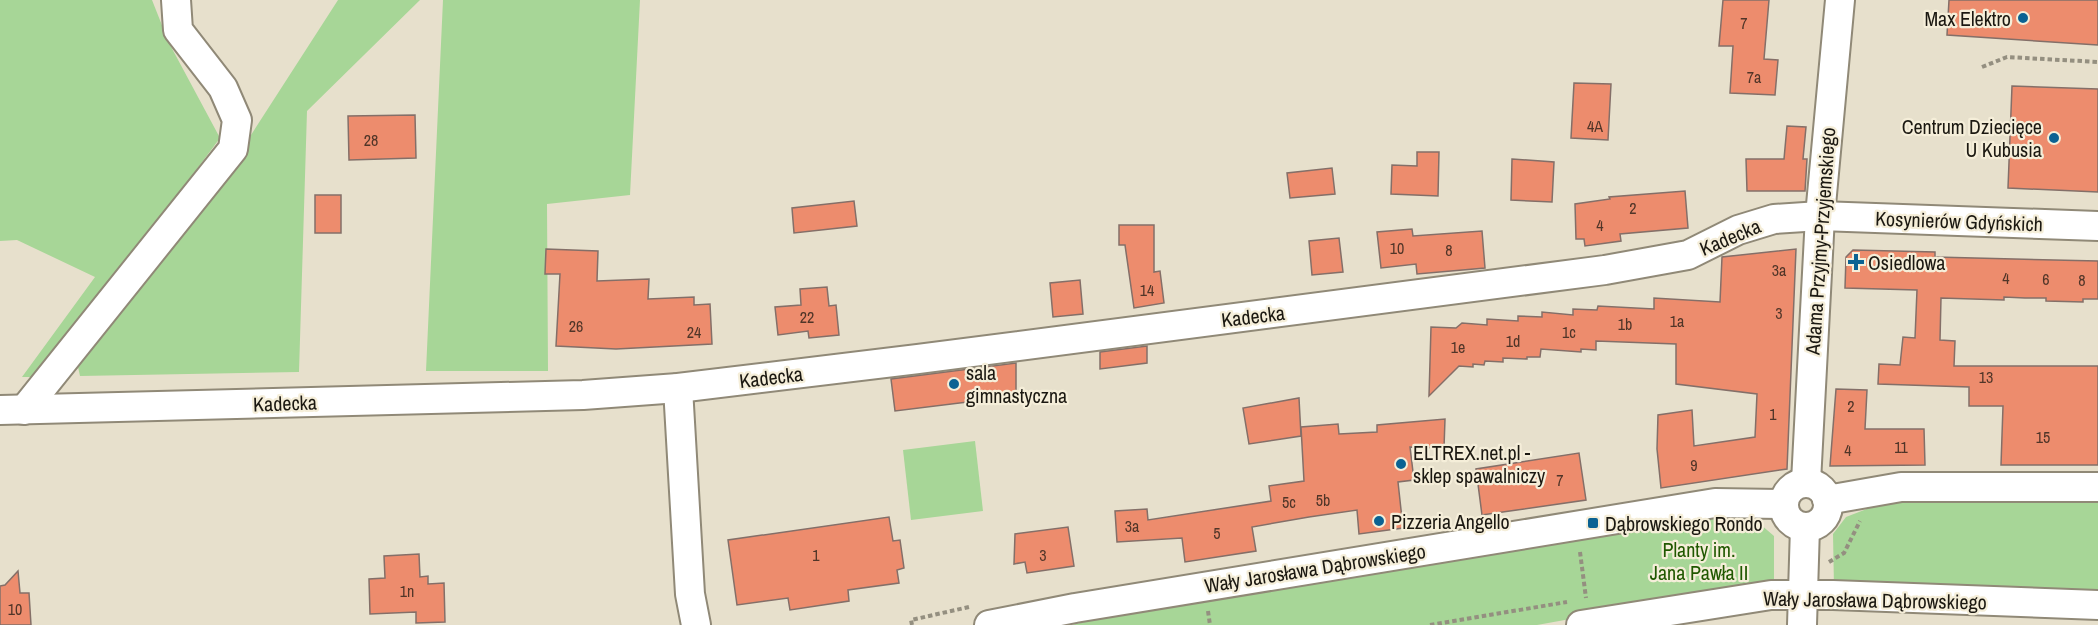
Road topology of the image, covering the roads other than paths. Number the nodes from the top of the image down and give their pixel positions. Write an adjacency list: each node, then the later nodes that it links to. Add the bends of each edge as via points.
1 (176, 0): 6 (street, via 178,30 223,88 237,120 233,149)
2 (1840, 0): 3 (street, Adama Przyjmy-Przyjemskiego)
3 (1820, 216): 4 (street, Kosynierów Gdyńskich); 5 (street, Kadecka, via 1774,219 1738,230 1688,255 1605,270); 7 (street, Adama Przyjmy-Przyjemskiego)
4 (2098, 226)
5 (678, 388): 6 (street, Kadecka, via 583,395); 15 (street, via 690,594)
6 (12, 410)
7 (1806, 482): 9 (street, via 1823,491); 10 (street, via 1792,487)
8 (2098, 488): 9 (street, via 1900,487)
9 (1827, 500): 11 (street, via 1823,519)
10 (1784, 504): 11 (street, via 1791,521); 16 (street, Wały Jarosława Dąbrowskiego, via 1715,502)
11 (1805, 527): 12 (street)
12 (1802, 595): 13 (street, Wały Jarosława Dąbrowskiego); 14 (street, Wały Jarosława Dąbrowskiego, via 1771,595); 17 (street)
13 (2098, 606)
14 (1586, 618)
15 (696, 625)
16 (990, 625)
17 (1802, 625)

